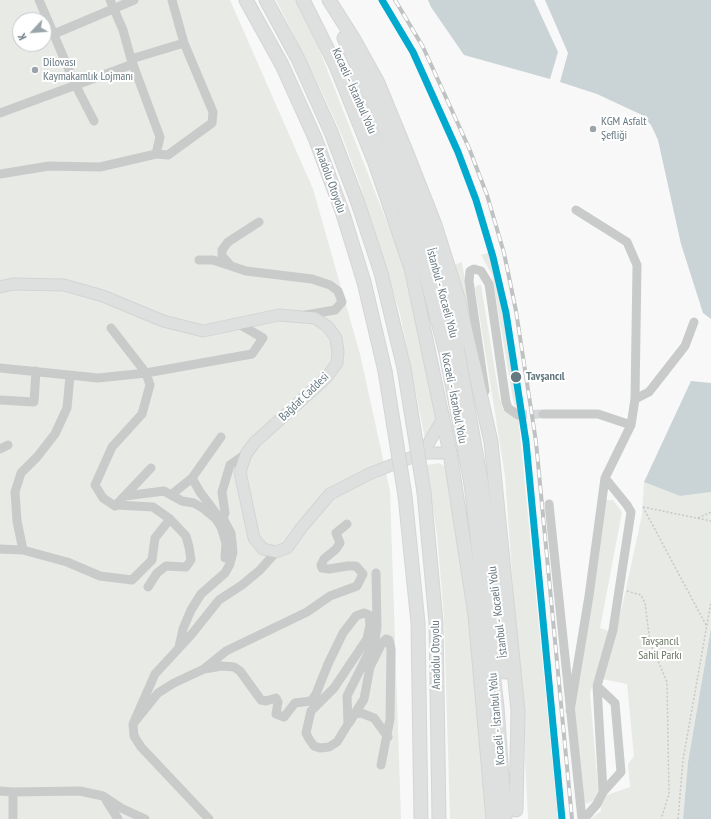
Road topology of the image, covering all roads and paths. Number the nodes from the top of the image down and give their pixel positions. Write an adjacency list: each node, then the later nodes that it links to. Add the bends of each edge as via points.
1 (39, 0): 11 (street)
2 (134, 0): 10 (street)
3 (172, 0): 12 (street)
4 (246, 0): 88 (highway, Anadolu Otoyolu, bridge, via 282,65 317,145 364,282 385,371 405,496 418,622)
5 (266, 0): 89 (highway, Anadolu Otoyolu, bridge, via 312,88 358,203 381,273 404,368 424,492 436,622)
6 (303, 0): 38 (highway, via 336,66 375,163 411,268)
7 (310, 0): 28 (highway, Kocaeli - İstanbul Yolu, via 362,104 404,207)
8 (324, 0): 28 (highway, İstanbul - Kocaeli Yolu, via 373,99 416,203 437,267)
9 (329, 0): 31 (highway, via 378,83 406,151 435,225)
10 (112, 4): 11 (street); 13 (street, via 124,30)
11 (54, 34): 14 (street)
12 (184, 44): 13 (street); 17 (street, via 213,112 212,124 168,155)
13 (132, 62): 14 (street); 17 (street, via 160,137)
14 (75, 84): 15 (street); 16 (street)
15 (1, 112)
16 (94, 121)
17 (156, 154): 18 (street, via 100,167 49,166)
18 (0, 174)
19 (576, 210): 35 (street, via 627,242 637,265)
20 (259, 222): 22 (street, via 228,242 222,250 222,256)
21 (199, 260): 22 (street, via 213,260)
22 (232, 267): 24 (street, via 312,279 330,285 338,292 342,302 336,310)
23 (0, 287): 26 (main road, Bağdat Caddesi, via 13,284 64,285 103,296 163,321 203,331)
24 (301, 317): 26 (main road, Bağdat Caddesi, via 279,315); 44 (main road, Bağdat Caddesi, via 315,318 328,327 336,338 337,364 326,378)
25 (694, 322): 35 (street, via 685,346 649,392)
26 (239, 324): 32 (street, via 263,338 252,354)
27 (111, 328): 32 (street)
28 (451, 350): 48 (highway, İstanbul - Kocaeli Yolu, bridge)
29 (0, 368): 30 (street)
30 (36, 371): 33 (street); 34 (street, via 34,402)
31 (479, 372): 37 (street, via 469,280 470,271 474,269 481,271 490,284 506,402 508,408); 38 (highway, via 448,379 443,385); 41 (highway)
32 (146, 373): 33 (street, via 98,378); 52 (street, via 150,385 142,414 112,447 95,485 103,498)
33 (70, 376): 60 (street, via 67,408 58,428 38,457 20,473 15,492)
34 (0, 400)
35 (635, 400): 39 (street)
36 (543, 414): 39 (street, via 598,414)
37 (518, 415)
38 (442, 420): 42 (main road); 43 (highway)
39 (631, 425): 47 (street)
40 (221, 437): 46 (street)
41 (491, 442): 43 (highway, via 480,454 461,456); 83 (highway, via 518,711)
42 (423, 453): 43 (main road); 61 (main road, via 371,473 330,494 287,548)
43 (450, 453): 90 (highway, via 475,615)
44 (246, 454): 54 (street, via 230,465 222,492 225,513); 61 (main road, Bağdat Caddesi, via 240,472 254,538 263,549)
45 (151, 468): 50 (street)
46 (192, 478): 49 (street); 54 (street, via 218,516)
47 (605, 478): 70 (street, via 631,512 613,630); 71 (street)
48 (476, 482): 83 (highway, İstanbul - Kocaeli Yolu, via 510,707); 91 (highway, Kocaeli - İstanbul Yolu)
49 (171, 495): 50 (street, via 164,491); 62 (street, via 182,501 194,503 216,519 226,543)
50 (125, 496): 52 (street)
51 (549, 504): 71 (street)
52 (117, 505): 56 (street, via 153,507)
53 (711, 512): 55 (path)
54 (223, 518): 68 (street, via 231,533 233,552 230,564 225,573 201,594 191,610)
55 (698, 518): 57 (path); 67 (path, via 643,507)
56 (170, 519): 60 (street, via 155,538 152,560 132,580 100,576 67,562); 64 (street, via 186,536 191,560 186,567 166,566 157,573)
57 (711, 521)
58 (347, 524): 69 (street, via 336,533 340,543 321,565 322,568 329,569 356,566 363,574 357,586 330,596 307,612 233,647)
59 (0, 549): 60 (street)
60 (23, 550)
61 (276, 552): 68 (street, via 254,575 219,600)
62 (225, 558)
63 (376, 573): 74 (street, via 375,640 347,696)
64 (148, 586)
65 (625, 591): 93 (path, via 641,595 645,603 650,642 667,682 669,794)
66 (711, 602): 67 (path)
67 (706, 626): 94 (path, via 683,760)
68 (178, 649): 73 (street, via 155,674)
69 (204, 668): 73 (street, via 174,682 158,693); 74 (street, via 234,667 240,671 261,700 276,698 276,714 284,717 295,703 311,701 343,633 356,616 364,612 369,615 367,639 334,688 311,711 306,733 314,746 329,747 337,742)
70 (597, 686): 79 (street); 79 (street, via 615,703 621,772)
71 (570, 711): 81 (street)
72 (354, 714): 74 (street); 75 (street, via 361,713 374,718); 75 (street, via 364,699 370,667 381,645 386,639 389,640 391,656)
73 (133, 724): 87 (street, via 134,736 141,747)
74 (348, 724)
75 (388, 737): 76 (street)
76 (381, 766)
77 (0, 790): 78 (street)
78 (13, 792): 80 (street, via 80,791); 84 (street)
79 (603, 792): 82 (street)
80 (103, 796): 85 (street); 86 (street)
81 (580, 803): 82 (street, via 587,808); 92 (street)
82 (597, 804): 92 (street)
83 (516, 815)
84 (13, 819)
85 (118, 819)
86 (145, 819)
87 (209, 819)
88 (421, 819)
89 (439, 819)
90 (493, 819)
91 (505, 819)
92 (583, 819)
93 (661, 819)
94 (678, 819)

